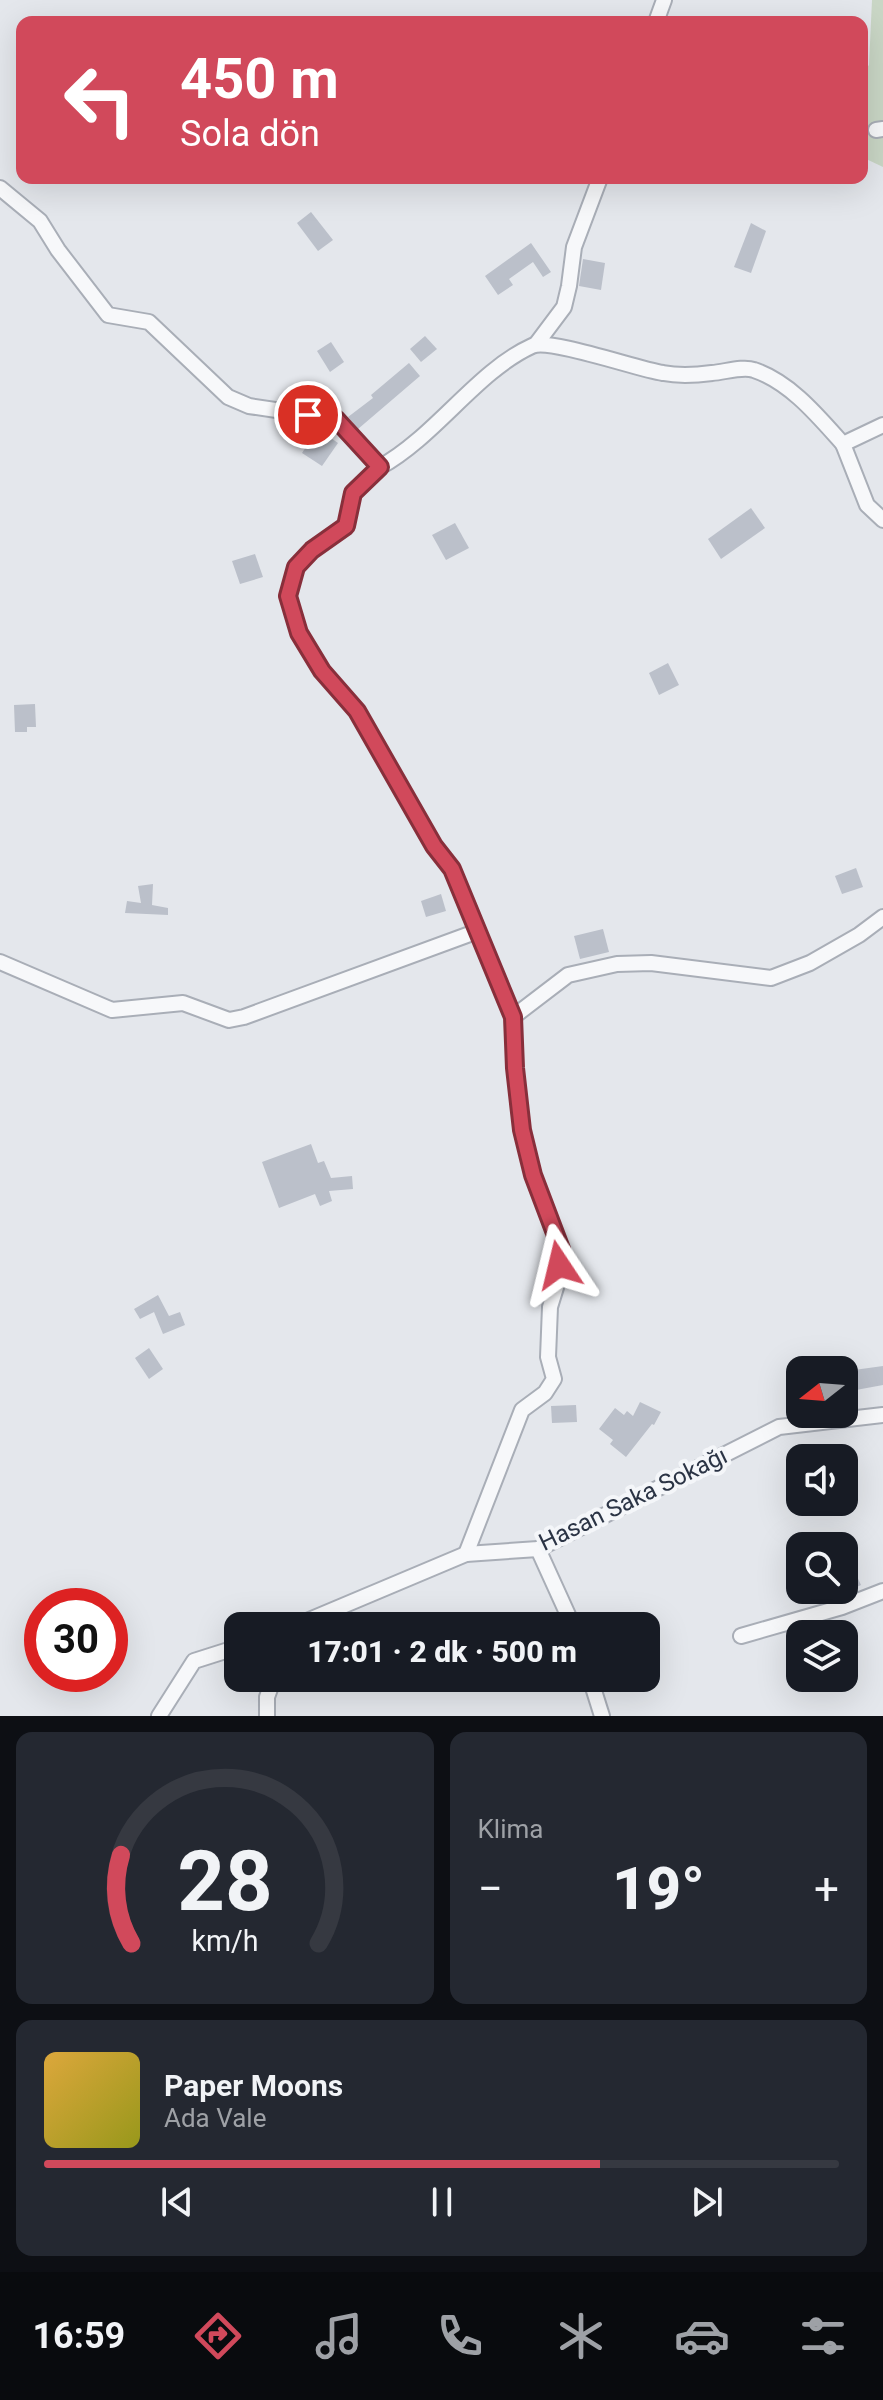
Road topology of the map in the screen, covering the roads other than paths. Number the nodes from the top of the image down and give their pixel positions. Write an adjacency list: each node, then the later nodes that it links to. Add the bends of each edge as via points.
1 (598, 184): 3 (street, via 574,247 564,307)
2 (0, 188): 6 (street, via 40,221 108,315 149,322 228,397 249,406 336,419)
3 (537, 343): 5 (street, via 666,374 751,368 777,381); 6 (street, via 507,359)
4 (883, 425): 5 (street)
5 (843, 444): 7 (street, via 867,505)
6 (380, 467): 9 (street, via 353,493 346,526 296,567 288,596 299,633 322,671 357,711 452,869)
7 (883, 520)
8 (883, 917): 11 (street, via 810,963 771,978 651,963 617,964 568,975)
9 (478, 931): 10 (street, via 229,1020 183,1003 112,1010); 11 (street)
10 (0, 962)
11 (513, 1017): 14 (street, via 522,1130 561,1249 550,1307 548,1357 554,1379 522,1410)
12 (883, 1415): 13 (street, Hasan Saka Sokağı, via 779,1427)
13 (538, 1549): 14 (street, Hasan Saka Sokağı); 19 (street)
14 (466, 1554): 16 (street, Hasan Saka Sokağı)
15 (883, 1591): 20 (street)
16 (351, 1603): 17 (street, Hasan Saka Sokağı); 18 (street)
17 (329, 1612)
18 (340, 1612)
19 (567, 1612)
20 (741, 1636)
21 (224, 1651): 24 (street, via 194,1661)
22 (269, 1692): 25 (street)
23 (594, 1692): 26 (street)
24 (159, 1716)
25 (267, 1716)
26 (602, 1716)

